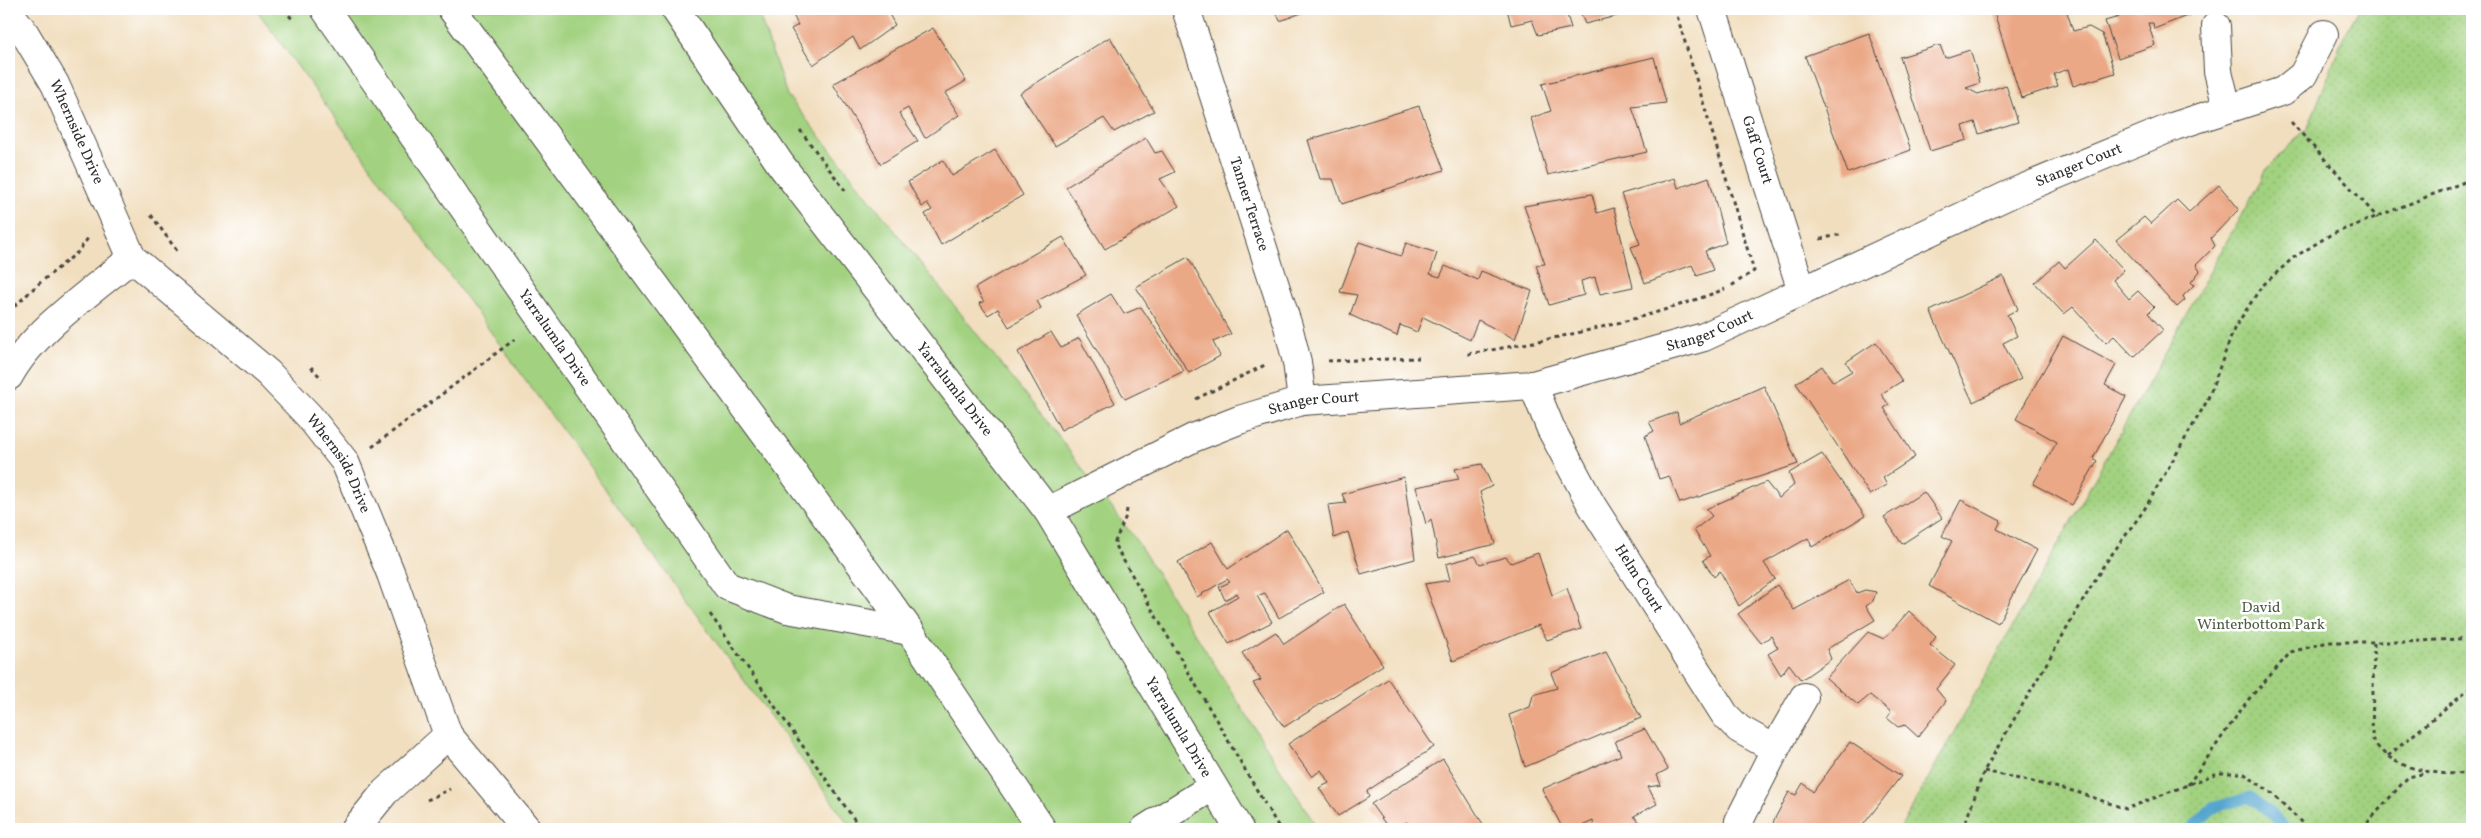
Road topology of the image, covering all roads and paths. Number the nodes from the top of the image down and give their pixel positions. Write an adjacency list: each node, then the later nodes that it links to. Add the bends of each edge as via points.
1 (325, 9): 29 (street, Yarralumla Drive, via 727,586 787,610)
2 (452, 9): 29 (street)
3 (675, 9): 28 (street, Yarralumla Drive, via 781,165)
4 (1186, 9): 21 (street, Tanner Terrace)
5 (1674, 9): 19 (path, via 1754,271 1729,287 1634,319 1559,338)
6 (1712, 9): 17 (street, Gaff Court)
7 (9, 12): 16 (street, Whernside Drive, via 55,84)
8 (2216, 26): 11 (street, via 2218,71)
9 (2324, 34): 10 (street, Stanger Court, via 2303,75 2288,88)
10 (2268, 97): 11 (street, Stanger Court); 15 (path)
11 (2227, 108): 17 (street, Stanger Court, via 2008,194)
12 (794, 122): 14 (path)
13 (2472, 179): 15 (path)
14 (853, 201)
15 (2378, 218): 37 (path, via 2330,235 2310,246 2276,271 2261,287 2234,329 2207,401 2144,510 2102,568)
16 (132, 258): 22 (street, via 62,316 19,357); 34 (street, Whernside Drive, via 268,373 309,416 345,462 391,574)
17 (1802, 291): 23 (street, Stanger Court, via 1704,337)
18 (516, 338): 26 (path)
19 (1466, 355)
20 (1428, 357): 21 (path)
21 (1297, 362): 24 (street, Tanner Terrace); 25 (path, via 1270,362)
22 (9, 376)
23 (1533, 385): 24 (street, Stanger Court); 35 (street, Helm Court, via 1551,429 1591,504 1722,710 1739,729)
24 (1302, 401): 27 (street, Stanger Court, via 1193,438)
25 (1191, 402)
26 (372, 448)
27 (1114, 478): 28 (street, Stanger Court); 48 (path, via 1127,500 1126,516 1114,544)
28 (1048, 511): 41 (street, Yarralumla Drive)
29 (910, 631): 45 (street)
30 (2472, 638): 31 (path)
31 (2374, 642): 36 (path, via 2372,738 2378,749); 40 (path, via 2328,642 2291,652 2248,700)
32 (2472, 686): 36 (path)
33 (1804, 696): 35 (street)
34 (448, 735): 43 (street, via 385,792); 44 (street, Whernside Drive)
35 (1775, 749): 42 (street)
36 (2388, 756): 38 (path)
37 (1984, 771): 40 (path, via 2076,792 2126,809); 49 (path)
38 (2428, 773): 39 (path); 51 (path, via 2408,777)
39 (2472, 773)
40 (2188, 786): 50 (path, via 2218,773 2243,773 2274,794)
41 (1212, 787): 46 (street, Yarralumla Drive); 47 (street, Yarralumla Drive)
42 (1739, 821)
43 (355, 829)
44 (526, 829)
45 (1042, 829)
46 (1145, 829)
47 (1239, 829)
48 (1280, 829)
49 (1963, 829)
50 (2308, 829)
51 (2362, 829)

